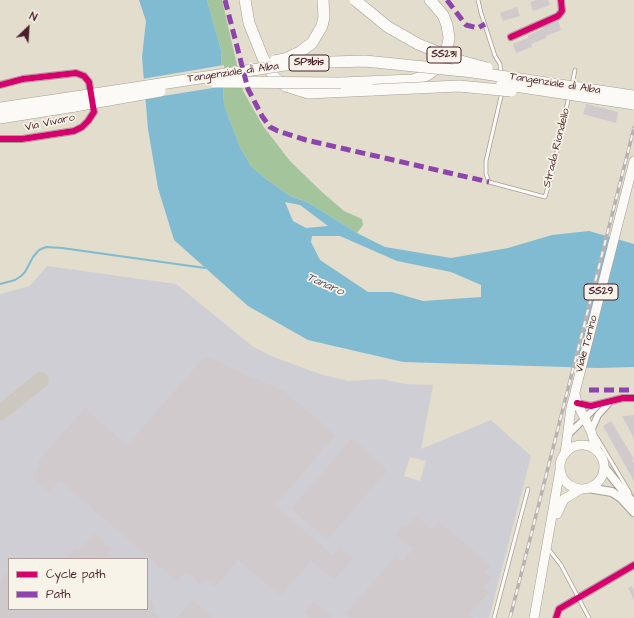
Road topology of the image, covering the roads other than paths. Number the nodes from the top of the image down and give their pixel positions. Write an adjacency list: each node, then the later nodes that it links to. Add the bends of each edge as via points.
1 (245, 0): 12 (highway, SS231, bridge, via 251,29 275,78 286,86 308,93 459,86 530,92)
2 (323, 0): 9 (highway, bridge, via 322,26 312,43 285,59 254,65)
3 (355, 0): 12 (highway, SS231, bridge, via 388,27 436,53 484,67 532,76)
4 (430, 0): 10 (highway, bridge, via 443,15 449,38 447,49 437,68 427,75 413,80 341,83)
5 (478, 0): 8 (lane, Strada Riondello, via 495,56 500,64 503,95 486,161 489,182 545,197)
6 (561, 0): 7 (street, via 562,11 558,16)
7 (511, 37)
8 (575, 70)
9 (231, 74): 12 (highway, Tangenziale di Alba / SP3bis, bridge, via 298,63 365,61 422,66); 14 (highway, Tangenziale di Alba / SP3bis, bridge)
10 (215, 82): 12 (highway, Tangenziale di Alba / SP3bis, bridge, via 297,71 366,68); 14 (highway, Tangenziale di Alba / SP3bis, bridge)
11 (0, 85): 18 (street, Via Vivaro, via 23,79 76,73 84,76 89,82 94,112 88,121 74,131 22,139)
12 (544, 86): 13 (highway, Tangenziale di Alba / SS231, bridge); 15 (highway, Tangenziale di Alba / SS231, bridge)
13 (634, 96)
14 (75, 101): 16 (highway, Tangenziale di Alba / SP3bis); 17 (highway, SP3bis)
15 (634, 104)
16 (0, 108)
17 (0, 118)
18 (0, 139)
19 (634, 161): 20 (main road, Viale Torino / SS29)
20 (575, 391): 23 (main road, Viale Torino / SS29); 27 (main road, Viale Torino / SS29)
21 (634, 398): 22 (street)
22 (615, 400): 24 (street); 26 (street, via 602,409)
23 (577, 403): 24 (street); 25 (main road, Viale Torino / SS29)
24 (598, 405): 25 (street)
25 (585, 417): 26 (main road, Viale Torino / SS29); 27 (street)
26 (591, 431): 28 (main road, Viale Torino / SS29); 34 (lane, via 633,498)
27 (567, 436): 29 (main road, Viale Torino / SS29)
28 (597, 451): 29 (main road, via 580,445); 30 (main road, via 601,455)
29 (565, 454): 31 (main road)
30 (604, 467): 33 (main road, via 601,479); 34 (main road)
31 (560, 470): 33 (main road, via 566,482 572,487); 38 (main road)
32 (528, 489): 40 (lane)
33 (585, 489): 35 (main road, via 612,492); 36 (main road, via 568,495 561,502)
34 (634, 504)
35 (634, 512)
36 (550, 551): 38 (main road); 39 (lane, via 561,565)
37 (634, 564): 39 (street)
38 (541, 577): 41 (main road)
39 (577, 597): 42 (street, via 559,610); 43 (lane)
40 (494, 618)
41 (534, 618)
42 (556, 618)
43 (589, 618)

